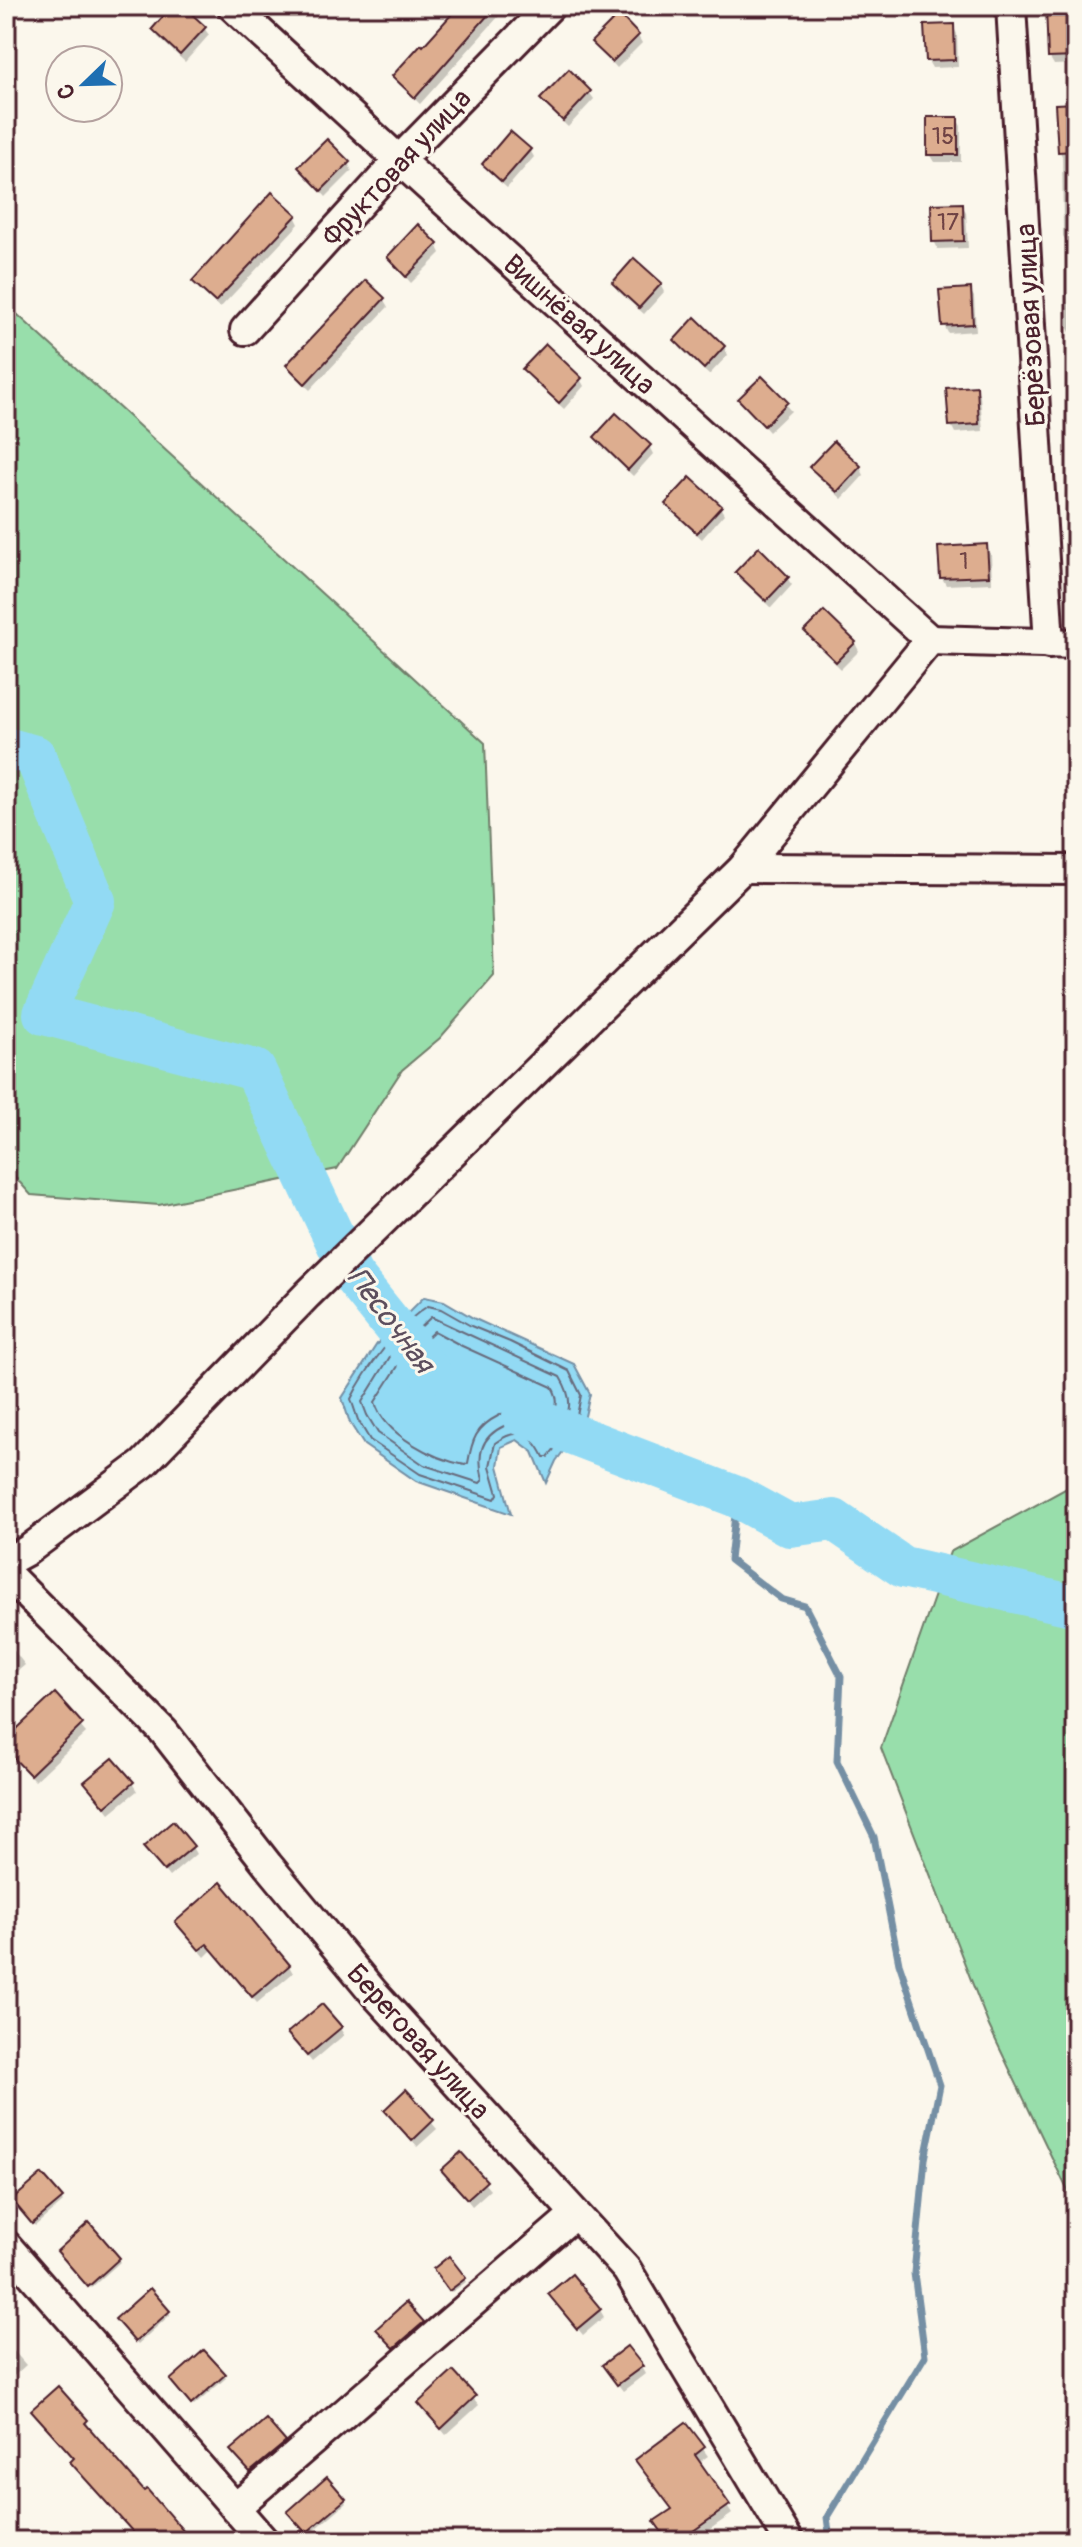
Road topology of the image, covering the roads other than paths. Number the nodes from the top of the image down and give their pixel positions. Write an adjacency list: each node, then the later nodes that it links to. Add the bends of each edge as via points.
1 (232, 6): 4 (street, Вишнёвая улица)
2 (550, 6): 4 (street, Фруктовая улица)
3 (1011, 6): 7 (street, Берёзовая улица)
4 (399, 160): 5 (street, Фруктовая улица); 6 (street, Вишнёвая улица)
5 (245, 330)
6 (930, 640): 7 (street); 8 (street)
7 (1062, 644)
8 (743, 868): 9 (street); 10 (street, via 307,1295 143,1464)
9 (1076, 870)
10 (6, 1562)
11 (6, 1573): 12 (street, Береговая улица, via 164,1732 374,1993)
12 (575, 2214): 14 (street); 16 (street, Береговая улица, via 627,2270)
13 (6, 2245): 14 (street)
14 (235, 2508): 15 (street)
15 (264, 2541)
16 (789, 2541)

